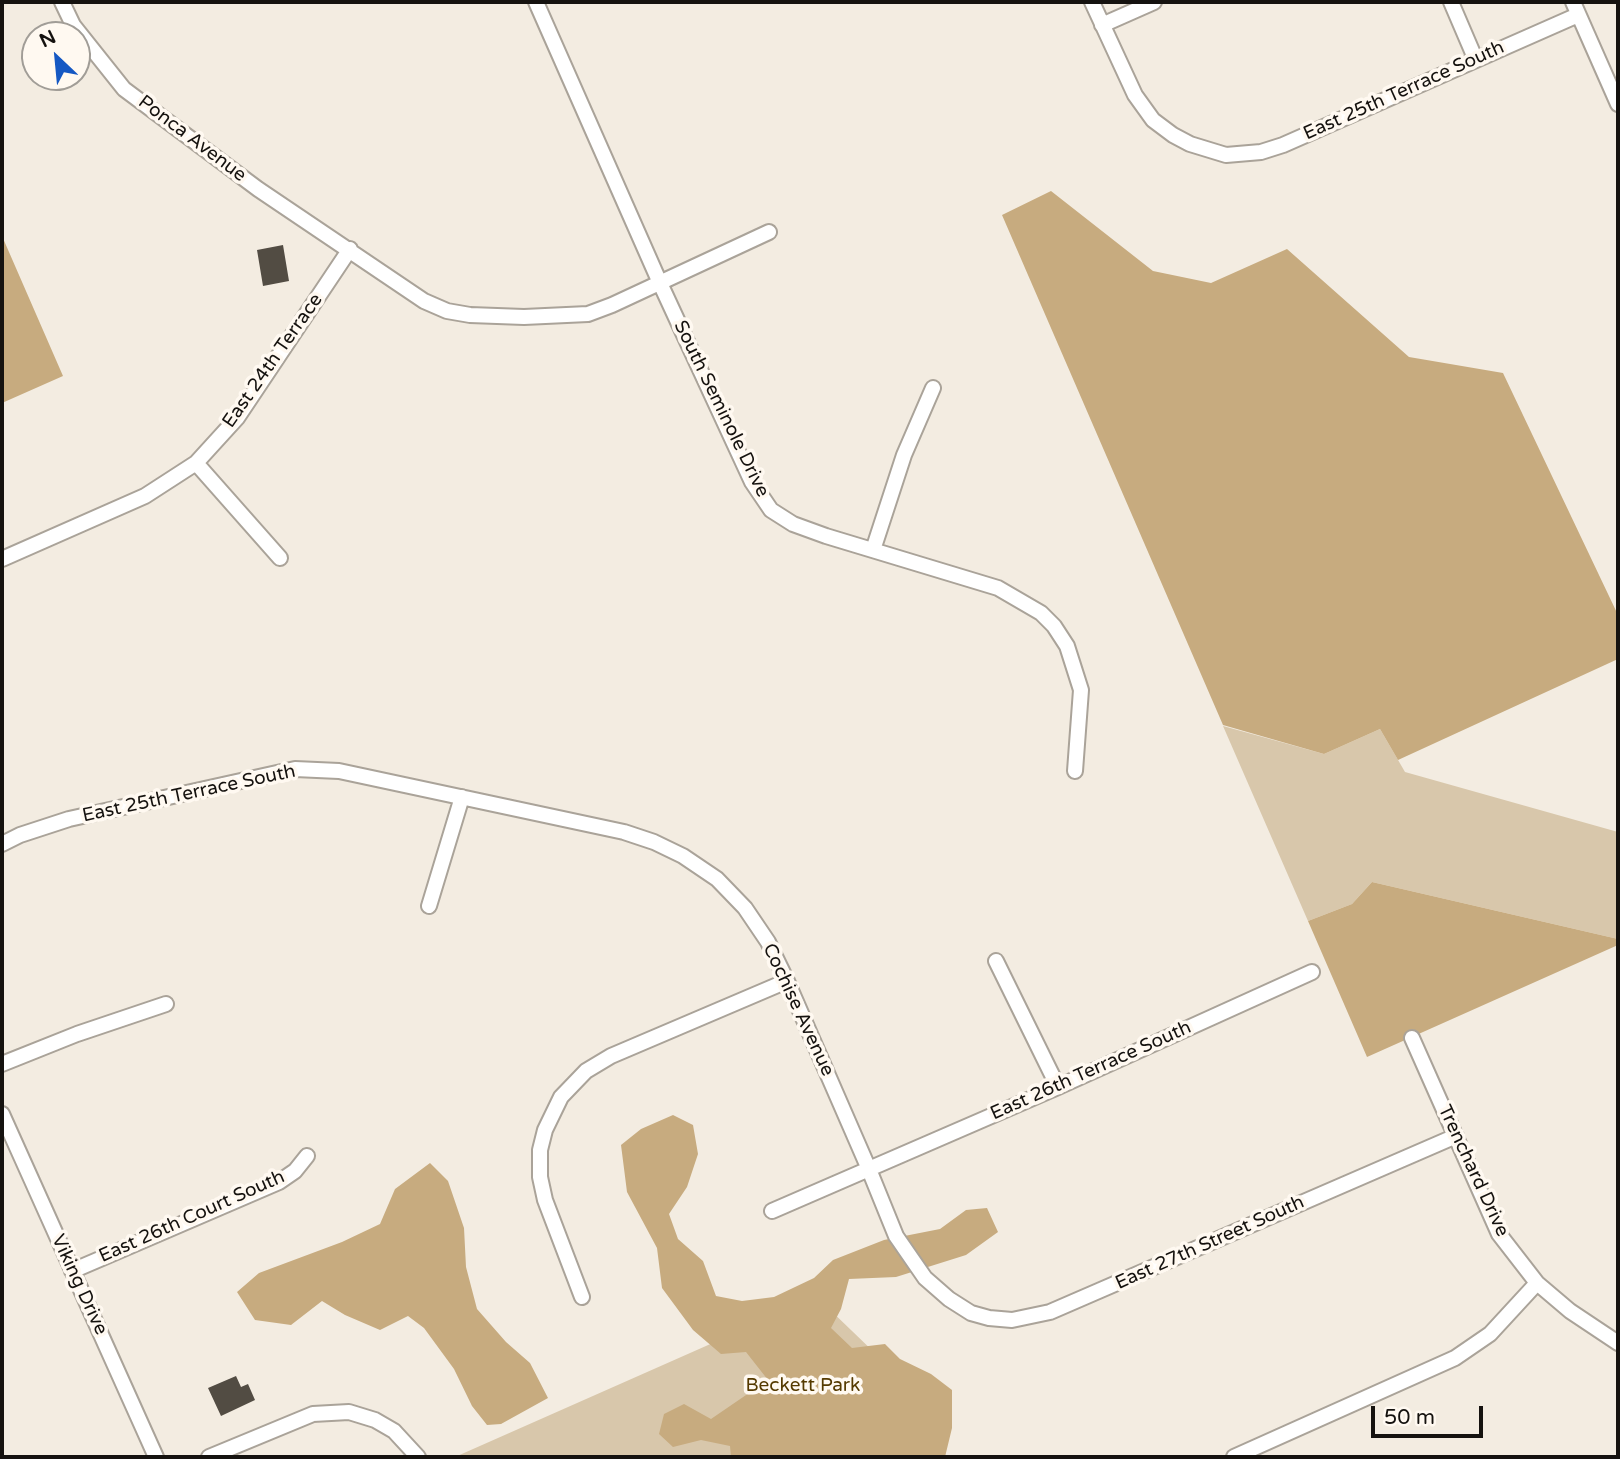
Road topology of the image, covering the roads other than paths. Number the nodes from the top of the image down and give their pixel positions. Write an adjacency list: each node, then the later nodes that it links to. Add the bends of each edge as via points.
1 (62, 2): 11 (street, Ponca Avenue, via 73,25 124,89 258,189)
2 (536, 2): 12 (street, South Seminole Drive)
3 (1092, 2): 7 (street)
4 (1154, 2): 7 (street)
5 (1451, 2): 8 (street)
6 (1576, 8): 8 (street, East 25th Terrace South); 9 (street)
7 (1102, 25): 8 (street, East 25th Terrace South, via 1135,95 1153,120 1189,144 1226,155 1283,145)
8 (1475, 58)
9 (1618, 104)
10 (769, 232): 12 (street, Ponca Avenue)
11 (350, 249): 12 (street, Ponca Avenue, via 424,301 470,315 588,314); 14 (street, East 24th Terrace, via 237,418)
12 (660, 283): 15 (street, South Seminole Drive, via 752,482 771,510 793,524)
13 (933, 388): 15 (street, via 904,455)
14 (196, 463): 16 (street); 17 (street, East 24th Terrace, via 145,496)
15 (873, 550): 18 (street, South Seminole Drive, via 998,588 1054,626 1067,646 1081,690)
16 (281, 558)
17 (2, 559)
18 (1075, 771)
19 (462, 797): 20 (street, East 25th Terrace South, via 339,771 295,769 69,819); 21 (street); 24 (street, Cochise Avenue, via 624,832 683,856 717,879 745,908)
20 (2, 844)
21 (429, 906)
22 (996, 961): 28 (street)
23 (1312, 972): 28 (street, East 26th Terrace South)
24 (787, 981): 32 (street, Cochise Avenue); 36 (street, via 611,1056 586,1071 561,1097 545,1130 540,1177)
25 (166, 1004): 27 (street)
26 (1412, 1038): 30 (street, Trenchard Drive)
27 (2, 1064)
28 (1058, 1087): 32 (street, East 26th Terrace South)
29 (2, 1114): 34 (street, Viking Drive)
30 (1455, 1136): 35 (street, Trenchard Drive, via 1499,1234); 37 (street, East 27th Street South, via 1050,1312 1012,1320 971,1313)
31 (307, 1156): 34 (street, East 26th Court South, via 279,1182)
32 (868, 1167): 33 (street, East 26th Terrace South); 37 (street, Cochise Avenue, via 896,1236 925,1278)
33 (772, 1210)
34 (72, 1270): 39 (street, Viking Drive)
35 (1538, 1283): 38 (street, Trenchard Drive); 42 (street, via 1490,1334 1455,1358)
36 (582, 1297)
37 (960, 1306)
38 (1618, 1343)
39 (156, 1457)
40 (209, 1457): 41 (street, via 313,1414 349,1412 394,1431)
41 (418, 1457)
42 (1234, 1457)

